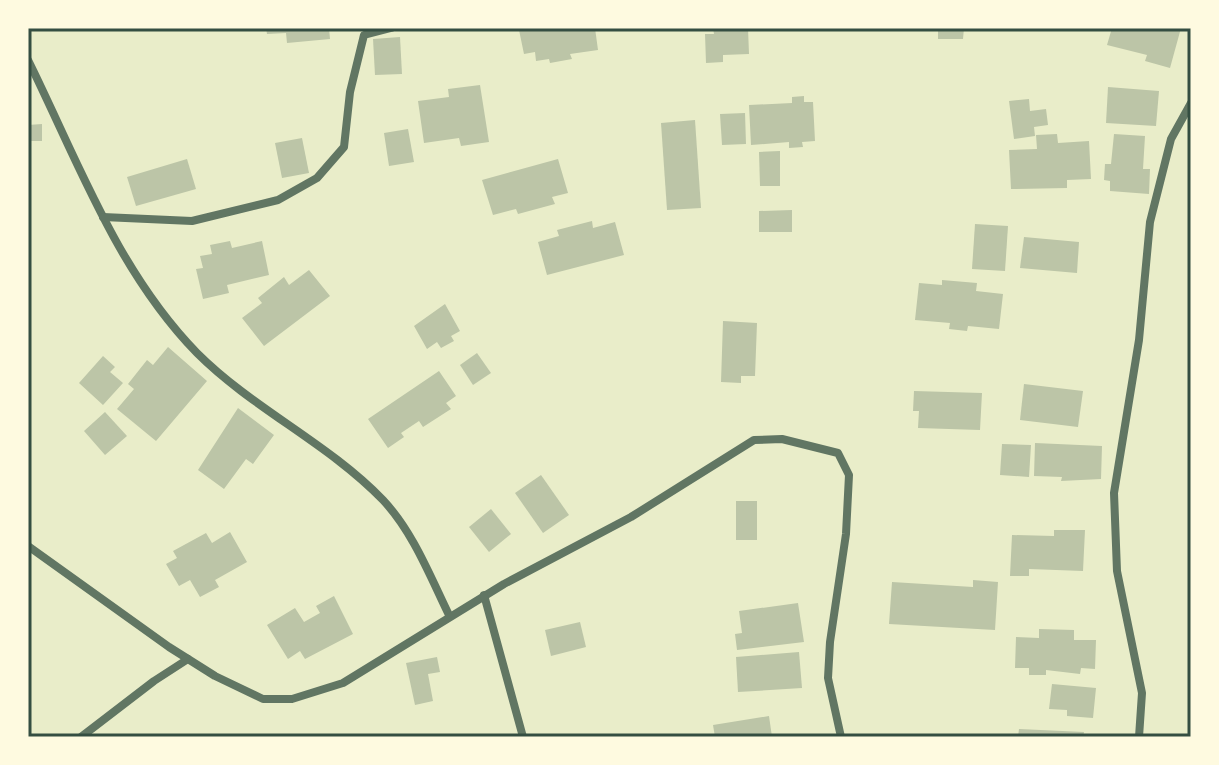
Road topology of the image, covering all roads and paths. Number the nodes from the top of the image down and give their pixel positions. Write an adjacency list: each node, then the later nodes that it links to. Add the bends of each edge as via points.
1 (391, 28): 4 (street, via 364,35 344,147 317,178 278,200 192,221)
2 (28, 60): 4 (street)
3 (1191, 103): 12 (street, via 1171,139 1150,222 1139,340 1114,493 1117,571 1142,693)
4 (103, 217): 7 (street, via 147,296 199,354 347,466 385,502 416,545)
5 (28, 546): 8 (street)
6 (484, 595): 7 (street); 10 (street); 11 (street, via 631,517 754,440 782,439 838,453 849,475 828,678)
7 (449, 615): 8 (street, via 343,683 292,699 263,699)
8 (188, 659): 9 (street)
9 (81, 737)
10 (523, 737)
11 (841, 737)
12 (1139, 737)

